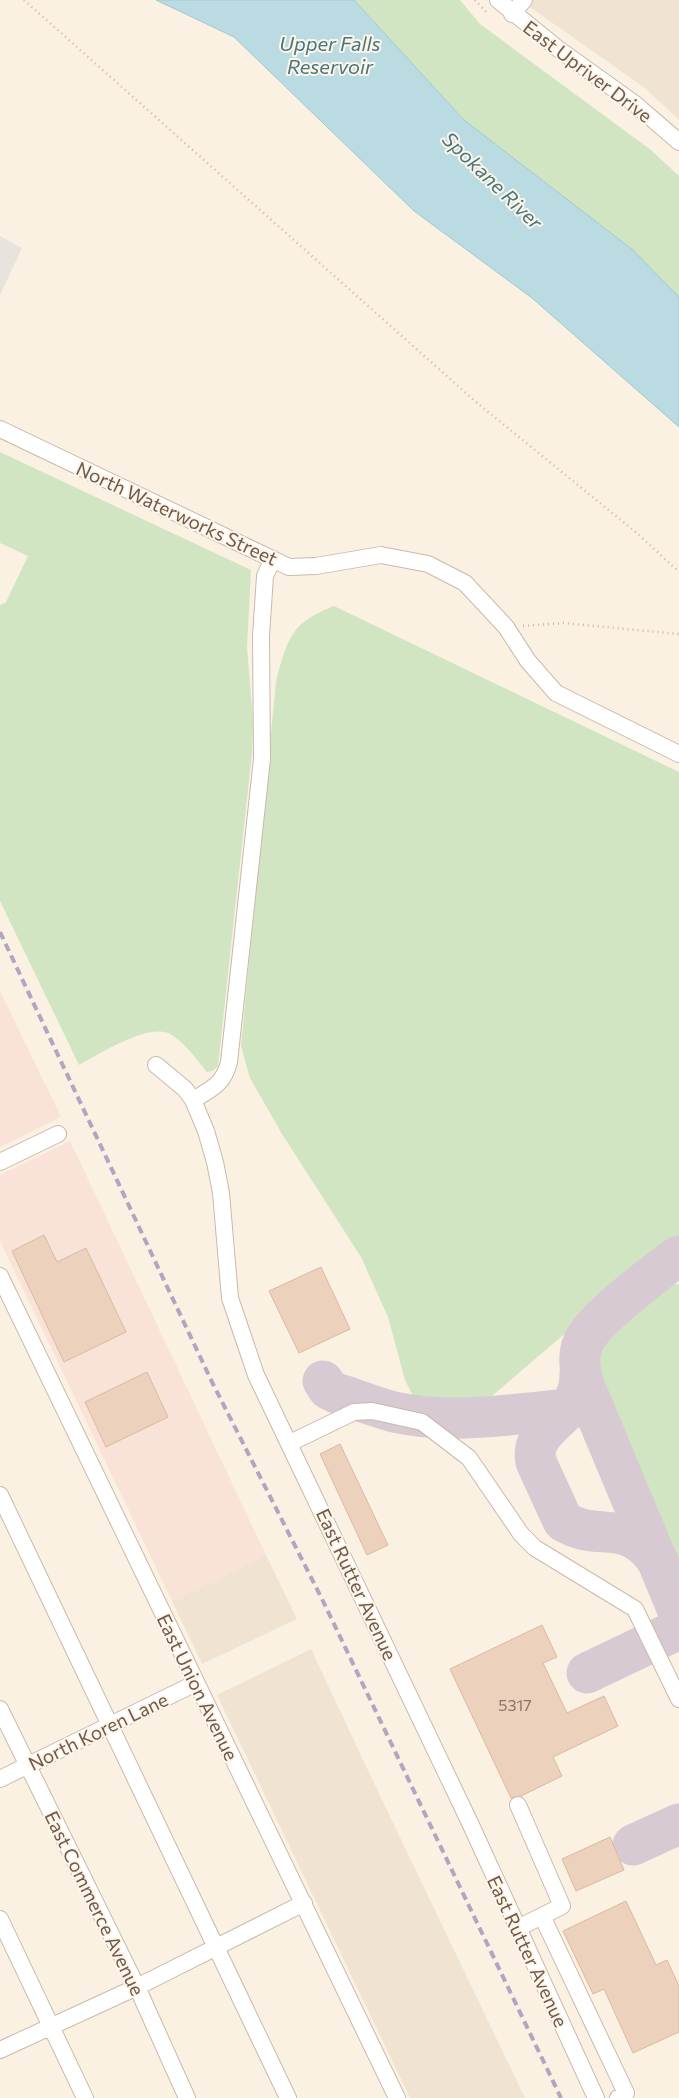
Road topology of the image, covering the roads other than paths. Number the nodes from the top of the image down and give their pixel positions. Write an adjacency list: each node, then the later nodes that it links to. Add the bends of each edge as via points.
1 (498, 0): 3 (street, East Upriver Drive)
2 (524, 0): 3 (street)
3 (512, 14): 4 (street, East Upriver Drive, via 635,104)
4 (679, 142)
5 (0, 429): 6 (street, North Waterworks Street)
6 (273, 559): 7 (street, North Waterworks Street, via 289,567 316,566 380,555 428,564 465,584 506,627 528,661 556,693); 9 (street, via 264,584 262,759 229,1062 218,1086)
7 (679, 754)
8 (156, 1066): 9 (street, East Rutter Avenue, via 175,1079)
9 (193, 1100): 13 (street, East Rutter Avenue, via 215,1162 222,1201 230,1298 256,1375)
10 (58, 1134): 11 (street)
11 (0, 1162)
12 (0, 1276): 15 (street, East Union Avenue)
13 (290, 1443): 16 (street, via 354,1412 372,1411 422,1422 469,1458 521,1534 535,1548 635,1609); 25 (street, East Rutter Avenue)
14 (0, 1495): 18 (street)
15 (196, 1683): 18 (street, North Koren Lane); 22 (street, East Union Avenue)
16 (679, 1699)
17 (0, 1709): 19 (street, East Commerce Avenue)
18 (111, 1725): 19 (street, North Koren Lane); 26 (street)
19 (27, 1766): 20 (street, North Koren Lane); 27 (street, East Commerce Avenue)
20 (0, 1779)
21 (518, 1805): 23 (street, via 562,1906)
22 (304, 1903): 26 (street); 33 (street, East Union Avenue)
23 (542, 1916): 25 (street); 35 (street, via 626,2093)
24 (0, 1919): 28 (street)
25 (518, 1928): 34 (street, East Rutter Avenue)
26 (217, 1947): 27 (street); 32 (street)
27 (137, 1987): 28 (street); 31 (street, East Commerce Avenue)
28 (51, 2026): 29 (street); 30 (street)
29 (0, 2050)
30 (85, 2098)
31 (187, 2098)
32 (288, 2098)
33 (397, 2098)
34 (596, 2098)
35 (618, 2098)

